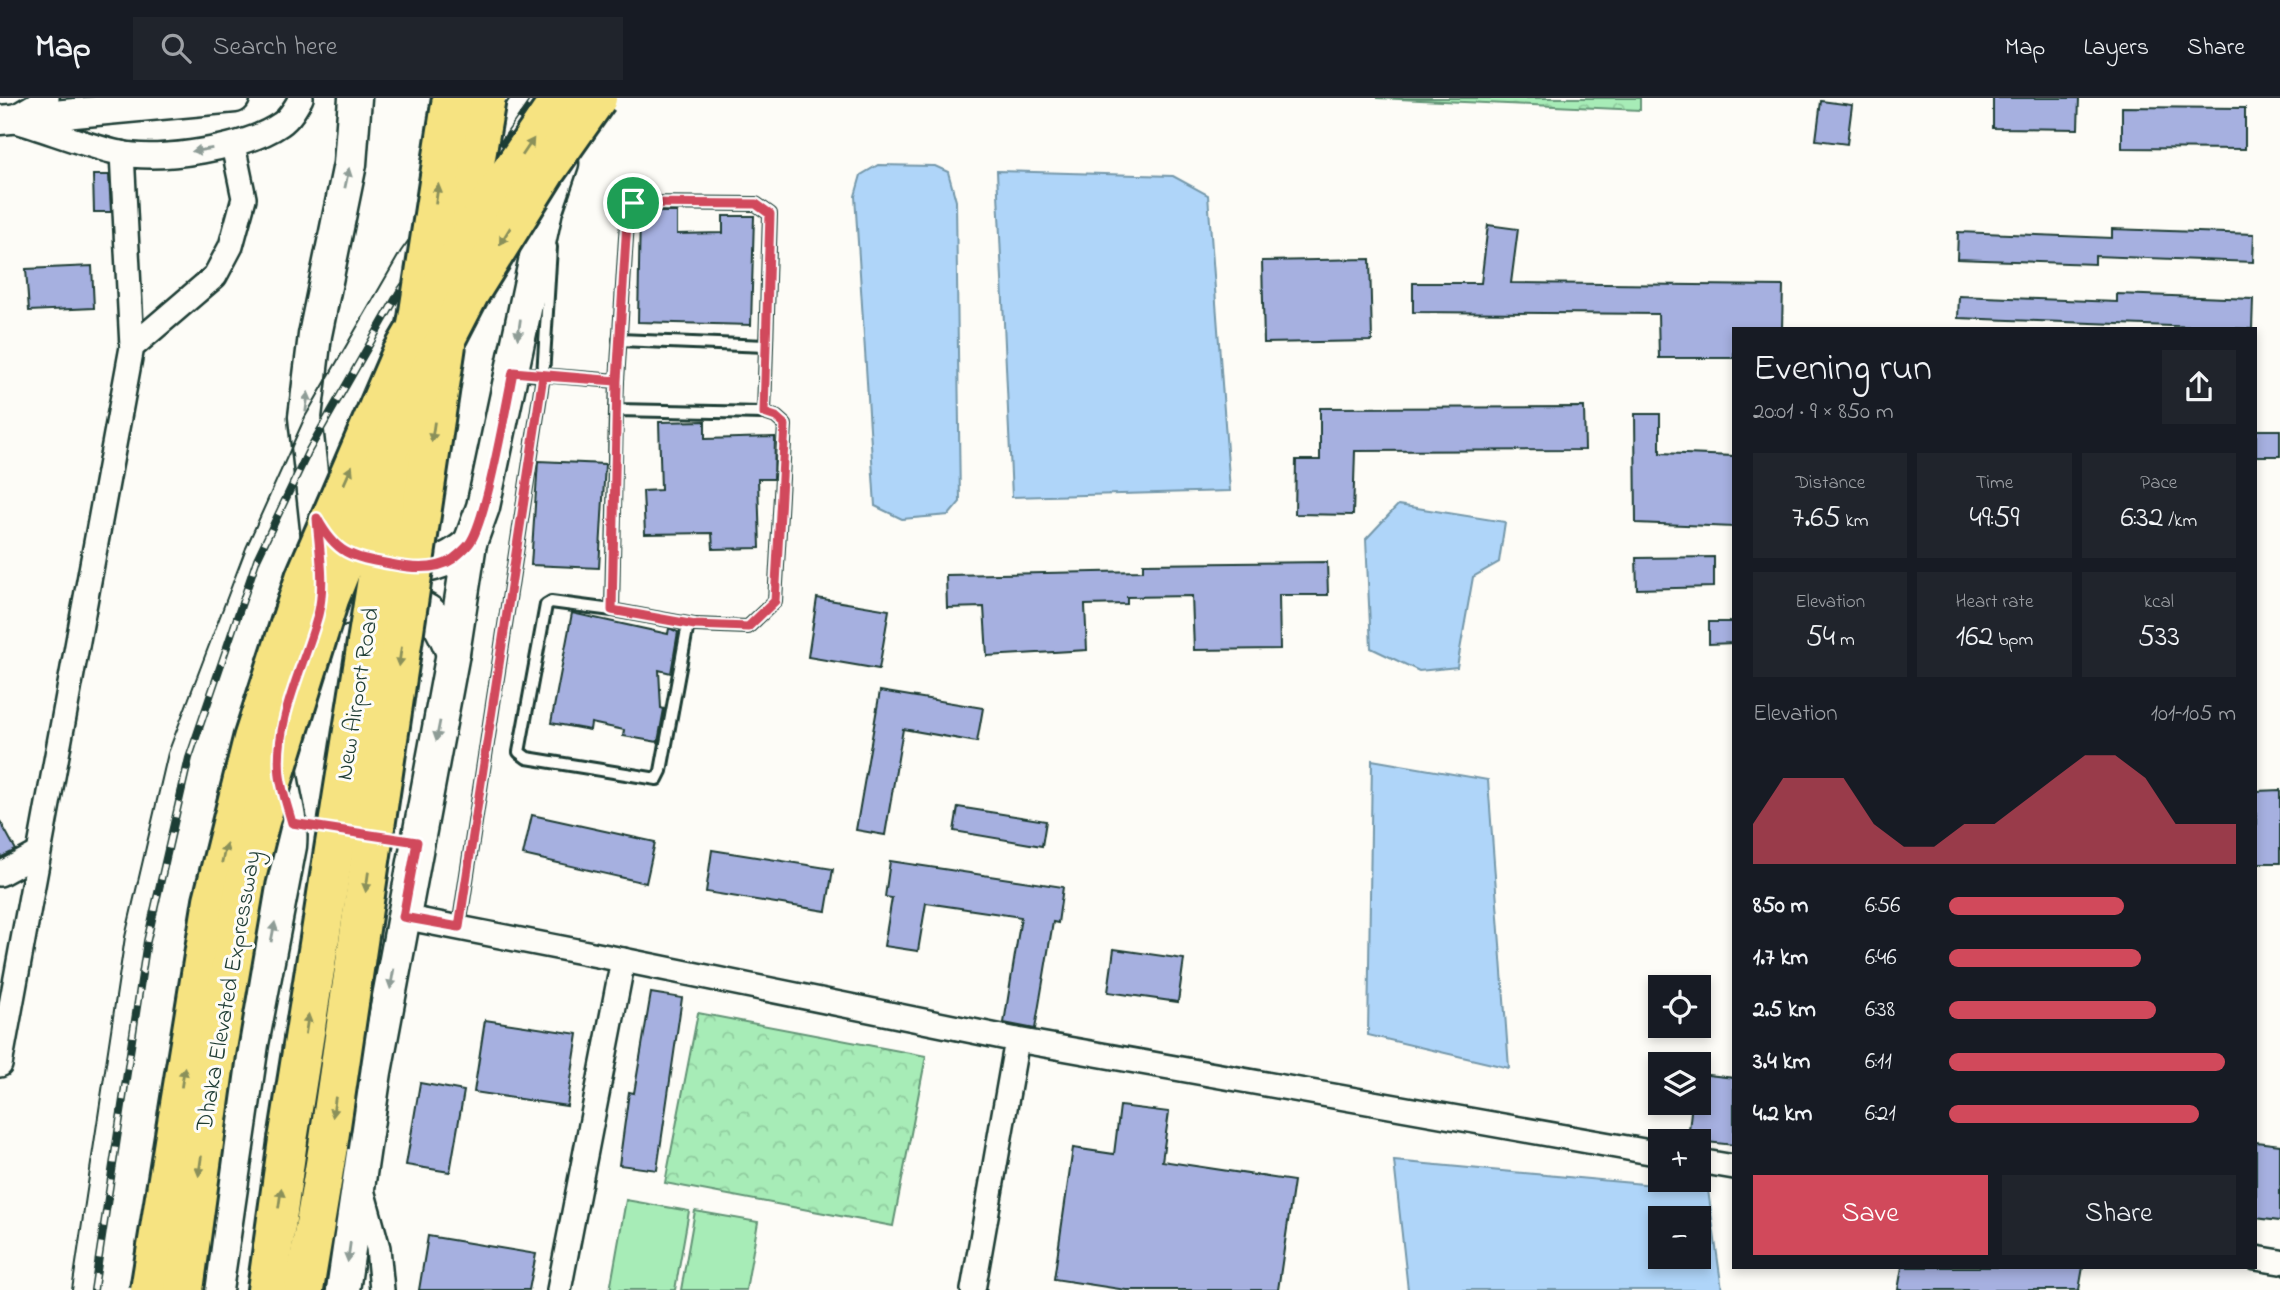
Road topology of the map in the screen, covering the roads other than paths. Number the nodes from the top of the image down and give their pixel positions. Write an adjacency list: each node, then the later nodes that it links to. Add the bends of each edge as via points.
1 (47, 98): 8 (street)
2 (235, 98): 8 (street)
3 (301, 98): 9 (street, via 283,123)
4 (355, 98): 18 (main road, one-way to 4, via 305,417 315,335 350,164)
5 (486, 98): 43 (highway, New Airport Road, one-way to 43, bridge)
6 (584, 101): 14 (main road, via 546,210 521,317); 39 (highway, Dhaka Elevated Expressway, one-way to 6, bridge, via 213,900 253,738 305,578 401,355 491,201); 40 (highway, Dhaka Elevated Expressway, one-way to 40, bridge, via 470,294 389,449 330,599 246,878 218,1040)
7 (449, 106): 42 (highway, New Airport Road, one-way to 7, bridge)
8 (5, 120): 10 (street)
9 (233, 145): 10 (street, one-way to 10, via 180,154); 13 (street, via 244,198 231,246 215,276)
10 (122, 153): 13 (street)
11 (619, 340): 12 (lane); 12 (lane, via 628,206 756,204 770,214); 15 (lane)
12 (766, 346): 17 (lane)
13 (132, 347): 26 (street)
14 (528, 374): 15 (lane); 19 (main road); 29 (lane)
15 (617, 381): 16 (lane)
16 (616, 411): 17 (lane); 20 (lane)
17 (764, 413): 22 (lane, via 785,425 775,601 748,627)
18 (317, 518): 19 (main road, via 328,540 345,554 401,566 436,566); 21 (main road)
19 (470, 543): 23 (main road)
20 (612, 610): 22 (lane); 22 (lane, via 546,605 519,752 527,758 657,779)
21 (318, 614): 23 (main road, via 387,602 427,610); 24 (main road, via 280,744 280,777)
22 (688, 624)
23 (453, 653): 25 (main road, one-way to 25)
24 (292, 823): 25 (main road); 41 (main road, one-way to 24, via 252,1044)
25 (417, 842): 28 (main road)
26 (37, 854): 27 (street); 32 (street)
27 (0, 874)
28 (403, 917): 29 (street); 36 (main road, one-way to 36)
29 (459, 927): 30 (street)
30 (623, 960): 31 (street); 46 (street)
31 (1017, 1040): 33 (street); 47 (street)
32 (0, 1065)
33 (1648, 1152)
34 (1711, 1163): 35 (street)
35 (1732, 1167)
36 (359, 1181): 44 (main road, one-way to 44); 45 (street, via 378,1248)
37 (2257, 1258): 38 (street)
38 (2280, 1262)
39 (150, 1290)
40 (184, 1290)
41 (216, 1290)
42 (267, 1290)
43 (304, 1290)
44 (343, 1290)
45 (382, 1290)
46 (559, 1290)
47 (973, 1290)

